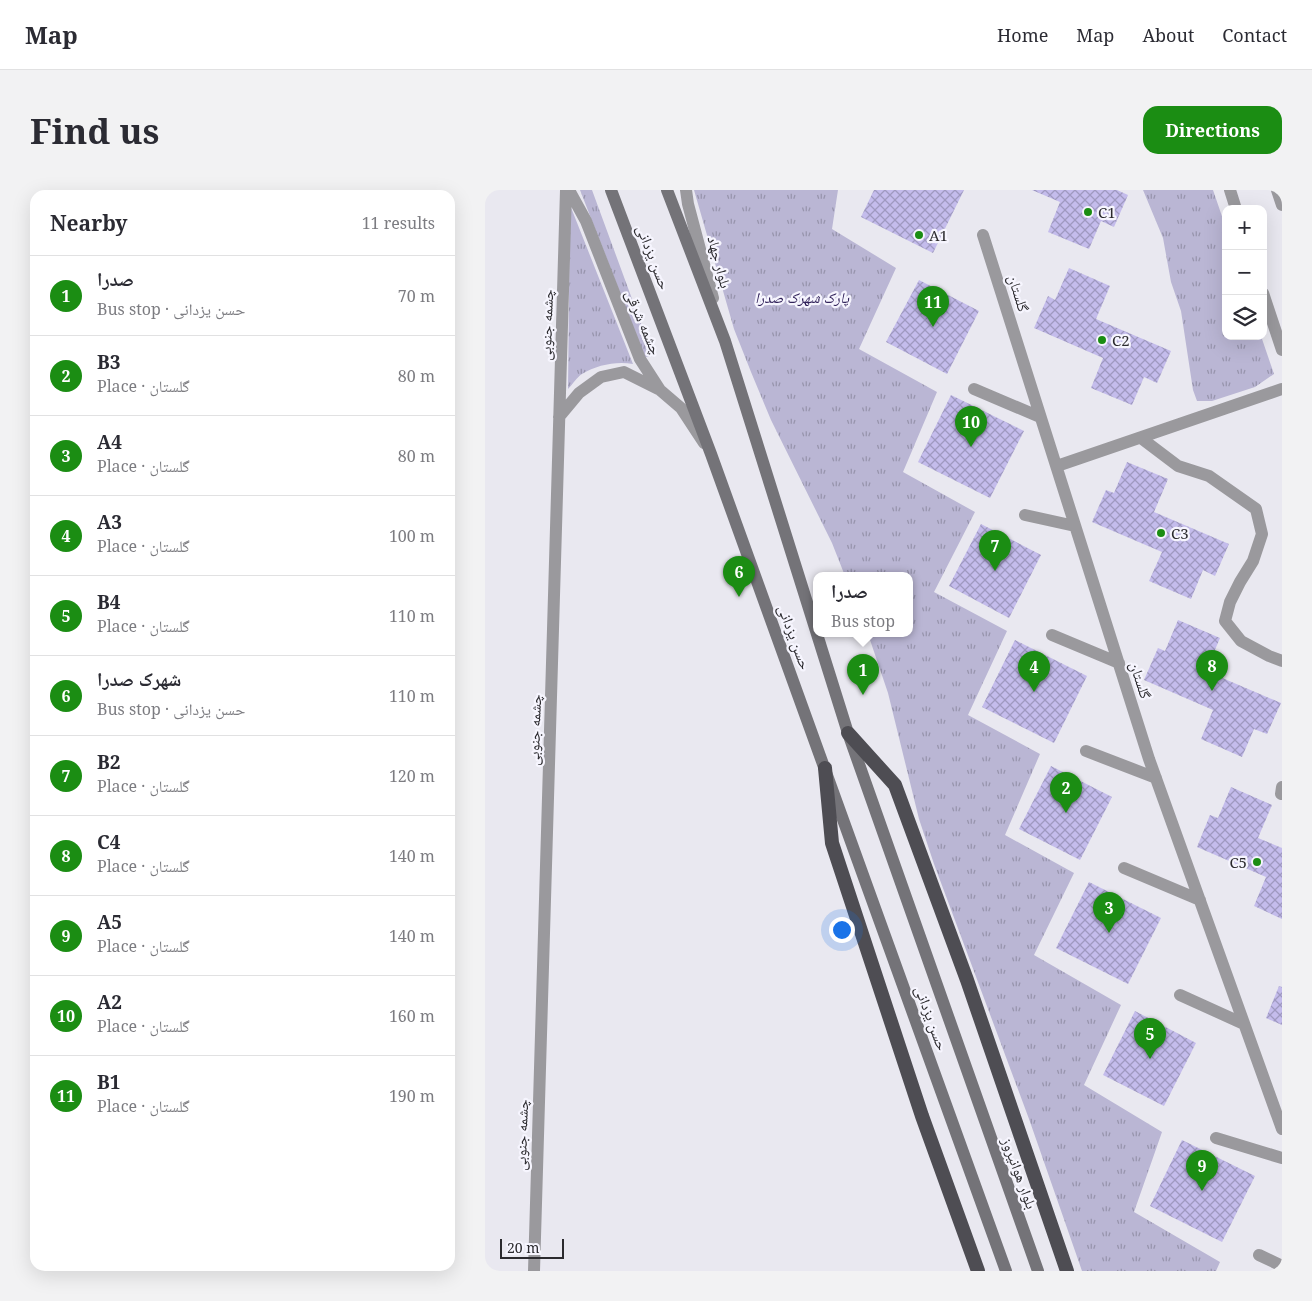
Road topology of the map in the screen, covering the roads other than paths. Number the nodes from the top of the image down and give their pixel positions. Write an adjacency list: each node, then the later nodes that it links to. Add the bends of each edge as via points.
1 (567, 190): 15 (street, چشمه شرقی, via 586,221 640,359); 17 (street, چشمه جنوبی)
2 (611, 190): 19 (main road, حسن یزدانی)
3 (667, 190): 11 (main road, حسن یزدانی)
4 (686, 190): 11 (street, بلوار جهاد)
5 (1230, 190): 7 (street)
6 (1277, 190): 8 (street)
7 (1235, 205)
8 (1282, 205)
9 (983, 235): 16 (street, گلستان)
10 (1264, 295): 12 (street)
11 (725, 341): 23 (main road, حسن یزدانی)
12 (1282, 350)
13 (974, 388): 16 (street)
14 (1282, 389): 18 (street)
15 (660, 390): 17 (street, via 625,372 601,377 579,393); 19 (street, چشمه شرقی, via 681,408)
16 (1040, 416): 20 (street, گلستان)
17 (559, 417): 42 (street, چشمه جنوبی)
18 (1141, 438): 20 (street); 26 (street, via 1179,466 1209,476 1256,509 1262,534 1253,561 1230,602 1225,621 1241,641)
19 (711, 454): 30 (main road, حسن یزدانی)
20 (1057, 466): 22 (street, گلستان)
21 (1025, 515): 22 (street)
22 (1075, 526): 27 (street, گلستان)
23 (813, 621)
24 (1052, 635): 27 (street)
25 (818, 637): 28 (main road, حسن یزدانی)
26 (1282, 661)
27 (1119, 663): 31 (street, گلستان)
28 (848, 733): 36 (main road, حسن یزدانی); 46 (highway, via 895,785 967,980)
29 (1086, 751): 31 (street)
30 (825, 768): 43 (highway, via 832,843 922,1116); 44 (main road, حسن یزدانی)
31 (1156, 778): 33 (street, گلستان)
32 (1124, 868): 33 (street)
33 (1200, 900): 35 (street, گلستان)
34 (1180, 995): 35 (street)
35 (1244, 1024): 37 (street, گلستان)
36 (972, 1086): 45 (main road, بلوار هوانیروز)
37 (1282, 1129)
38 (1216, 1138): 39 (street)
39 (1282, 1158)
40 (1259, 1255): 41 (street)
41 (1282, 1266)
42 (534, 1271)
43 (978, 1271)
44 (1006, 1271)
45 (1038, 1271)
46 (1067, 1271)

